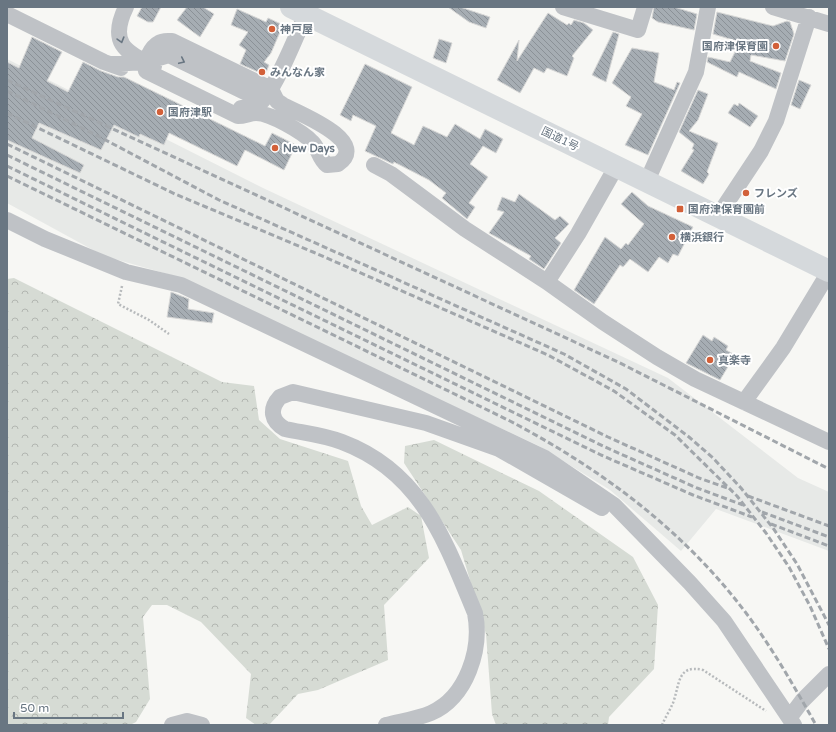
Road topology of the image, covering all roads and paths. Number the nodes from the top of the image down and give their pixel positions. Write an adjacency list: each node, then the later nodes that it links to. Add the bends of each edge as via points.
1 (126, 7): 10 (street, one-way to 10, via 119,34 121,44)
2 (563, 7): 3 (street, via 638,30)
3 (645, 7)
4 (708, 7): 14 (street, via 696,72)
5 (773, 7): 8 (street)
6 (299, 11): 11 (street); 13 (highway, 国道1号)
7 (7, 14): 10 (street, via 104,62 125,70)
8 (809, 17): 9 (street); 15 (street, via 776,121 761,151)
9 (829, 24)
10 (145, 67): 11 (street, via 243,108 259,104); 11 (street, one-way to 11, via 155,45 172,41); 11 (street, via 238,116 256,113 271,117 306,136 315,145 327,165 342,161 346,156 346,148 335,132 283,105)
11 (271, 89)
12 (374, 165): 18 (street, via 391,174 466,230)
13 (616, 167): 14 (highway, 国道1号); 18 (street)
14 (647, 181): 15 (highway, 国道1号)
15 (718, 216): 17 (highway, 国道1号)
16 (7, 220): 23 (street, via 45,239 126,272 182,284 545,458 614,505)
17 (829, 271): 21 (street, via 783,348)
18 (547, 282): 21 (street, via 657,357 695,379)
19 (118, 304): 20 (path)
20 (169, 334)
21 (744, 402): 22 (street)
22 (829, 442)
23 (637, 527): 26 (street, via 724,621); 29 (street, via 499,449 426,423 292,392 280,397 272,410 272,416 280,426 340,441 353,447 379,461 413,491 433,518 475,613 478,629 474,660 459,688 449,700 431,713)
24 (829, 674): 26 (street, via 802,701)
25 (766, 712): 30 (path, via 703,670 692,668 681,677 673,703)
26 (792, 721)
27 (172, 725): 28 (street, via 187,721)
28 (202, 725)
29 (386, 725)
30 (662, 725)

